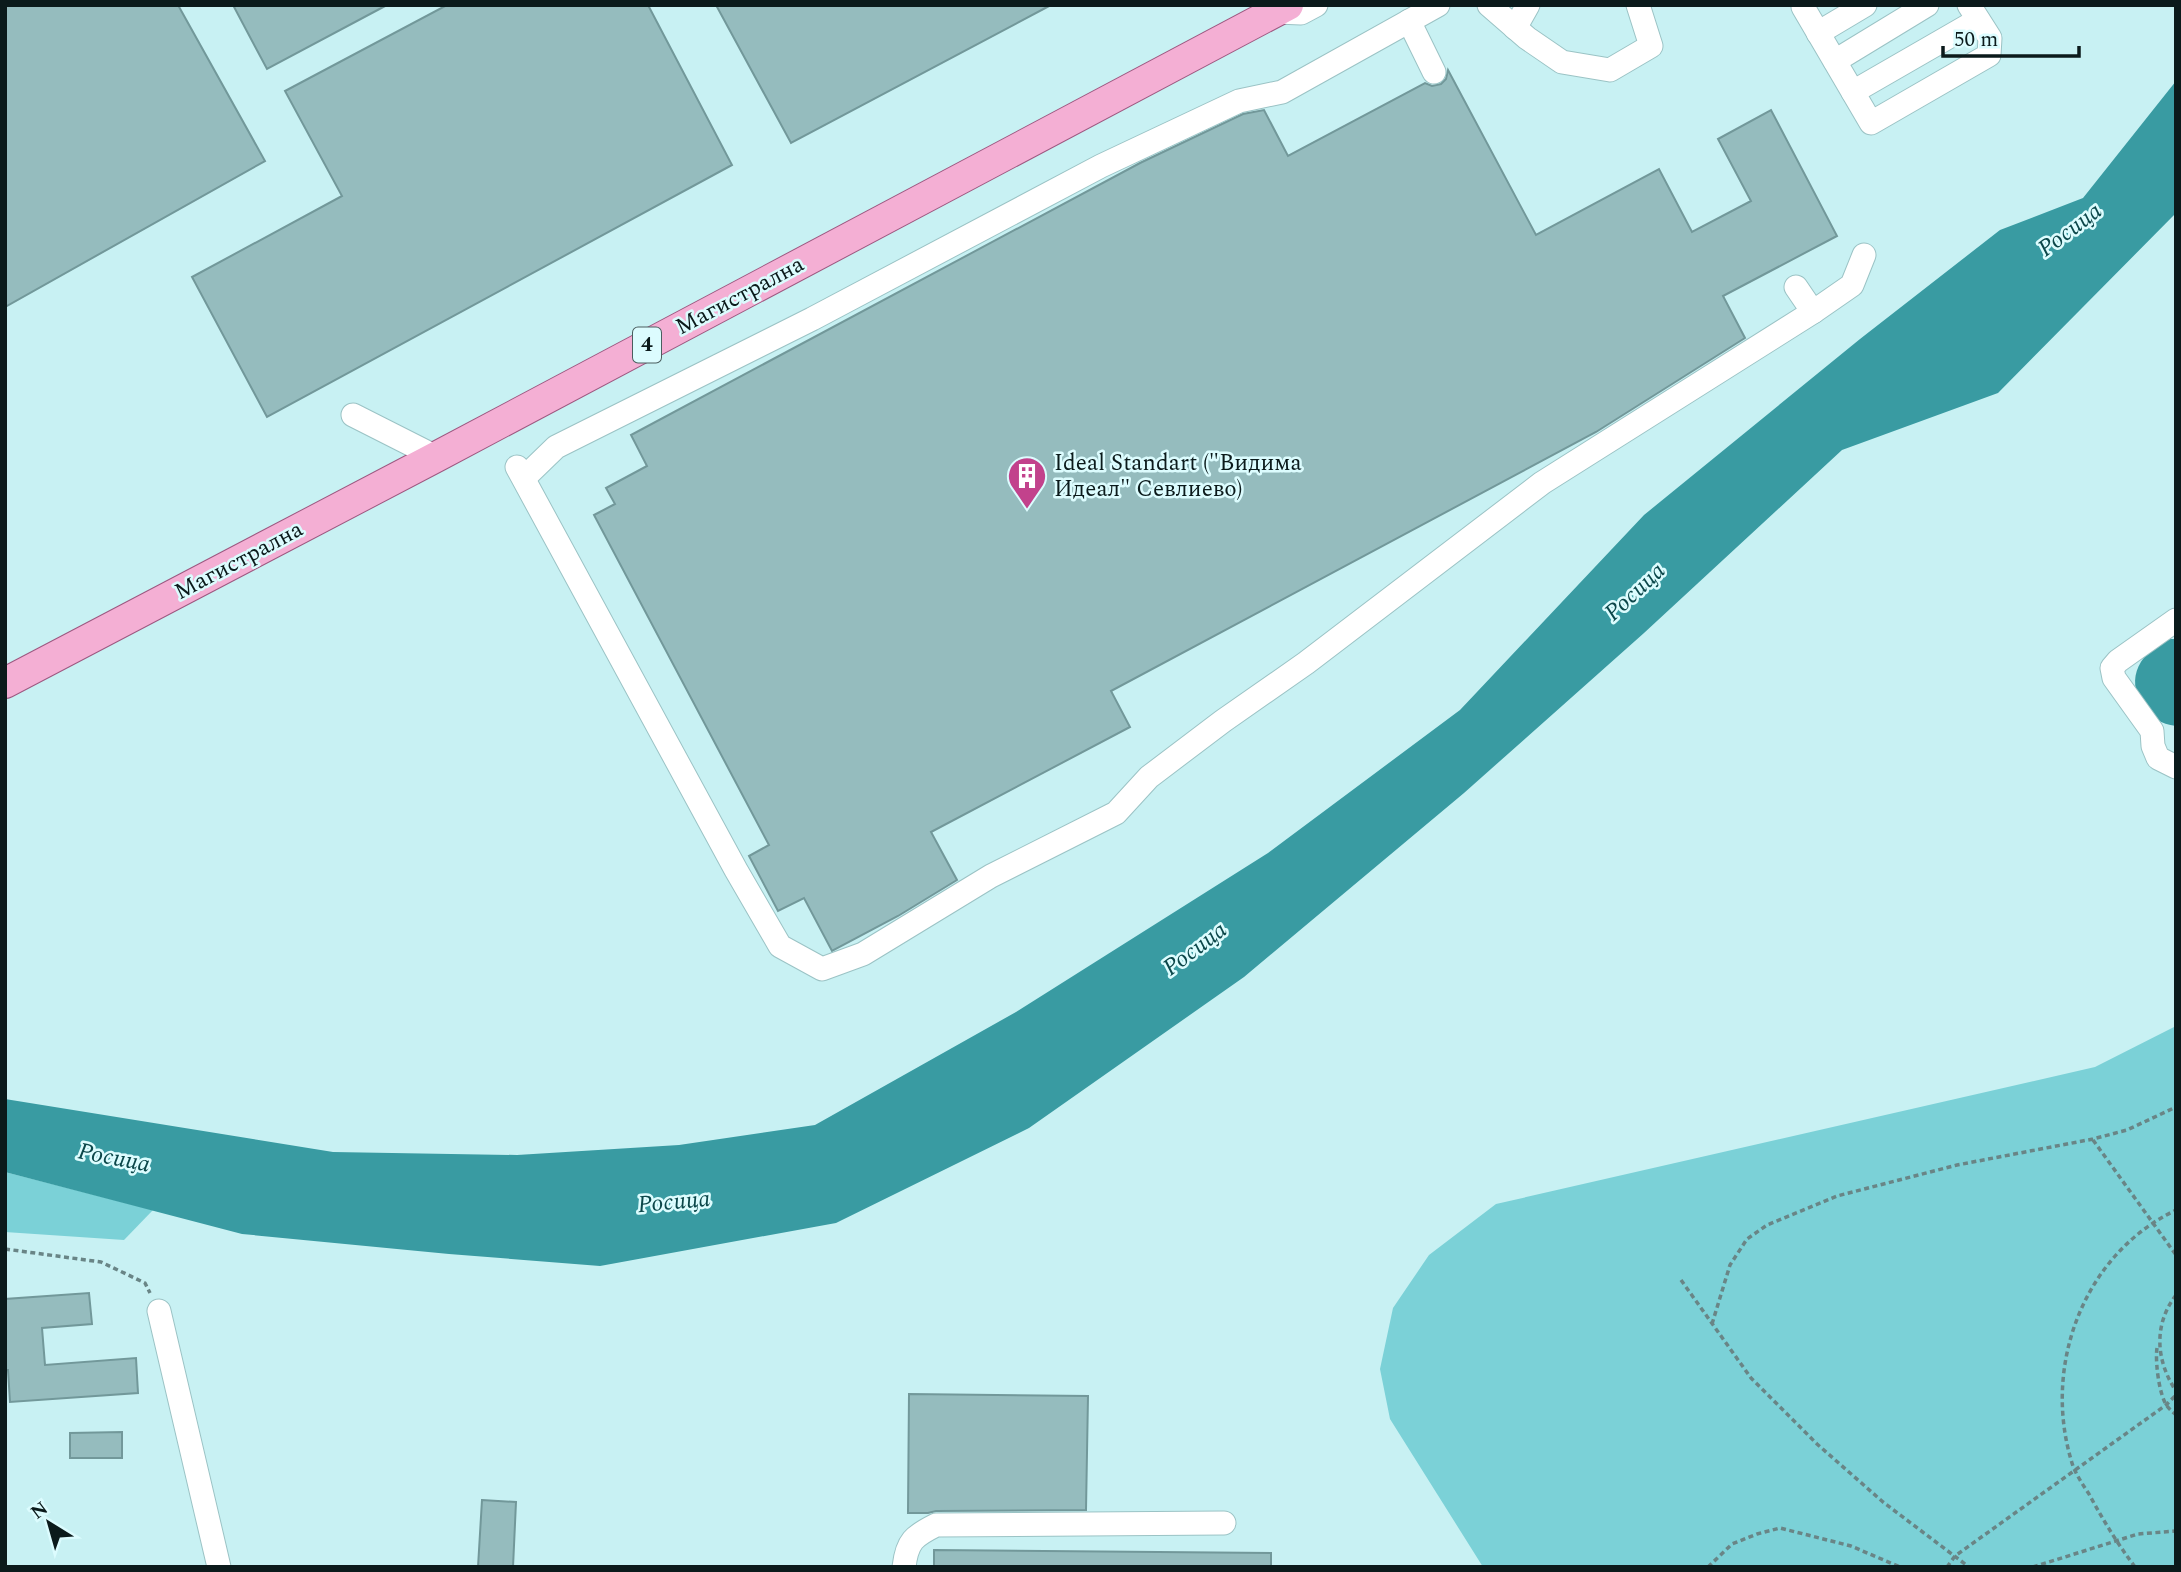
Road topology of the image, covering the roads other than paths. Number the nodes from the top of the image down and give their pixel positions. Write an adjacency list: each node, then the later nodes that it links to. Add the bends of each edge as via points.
1 (1316, 5): 9 (street, via 1301,13)
2 (1438, 5): 11 (street)
3 (1489, 5): 12 (street)
4 (1528, 5): 12 (street)
5 (1638, 5): 12 (street, via 1651,46 1609,70 1562,62)
6 (1865, 5): 13 (street)
7 (1927, 5): 14 (street)
8 (1799, 6): 13 (street)
9 (1280, 7): 21 (main road, Магистрална / 4)
10 (1974, 12): 16 (street); 16 (street, via 1990,38 1989,55 1871,123)
11 (1409, 21): 15 (street); 19 (street, via 1282,92 1240,100 1101,166 812,320 556,447 521,473 780,946 822,969 863,954 991,876 1116,813 1149,777 1542,483)
12 (1516, 28)
13 (1818, 33): 14 (street)
14 (1835, 61): 16 (street)
15 (1434, 72)
16 (1853, 92)
17 (1864, 255): 19 (street, via 1852,285)
18 (1796, 287): 19 (street)
19 (1813, 312)
20 (353, 415): 21 (street)
21 (436, 457): 23 (main road, Магистрална / 4)
22 (2176, 621): 24 (street, via 2112,668 2114,678 2152,731 2158,758)
23 (5, 683)
24 (2176, 767)
25 (159, 1311): 27 (street)
26 (1223, 1523): 28 (street, via 936,1525 915,1536)
27 (219, 1567)
28 (904, 1567)

